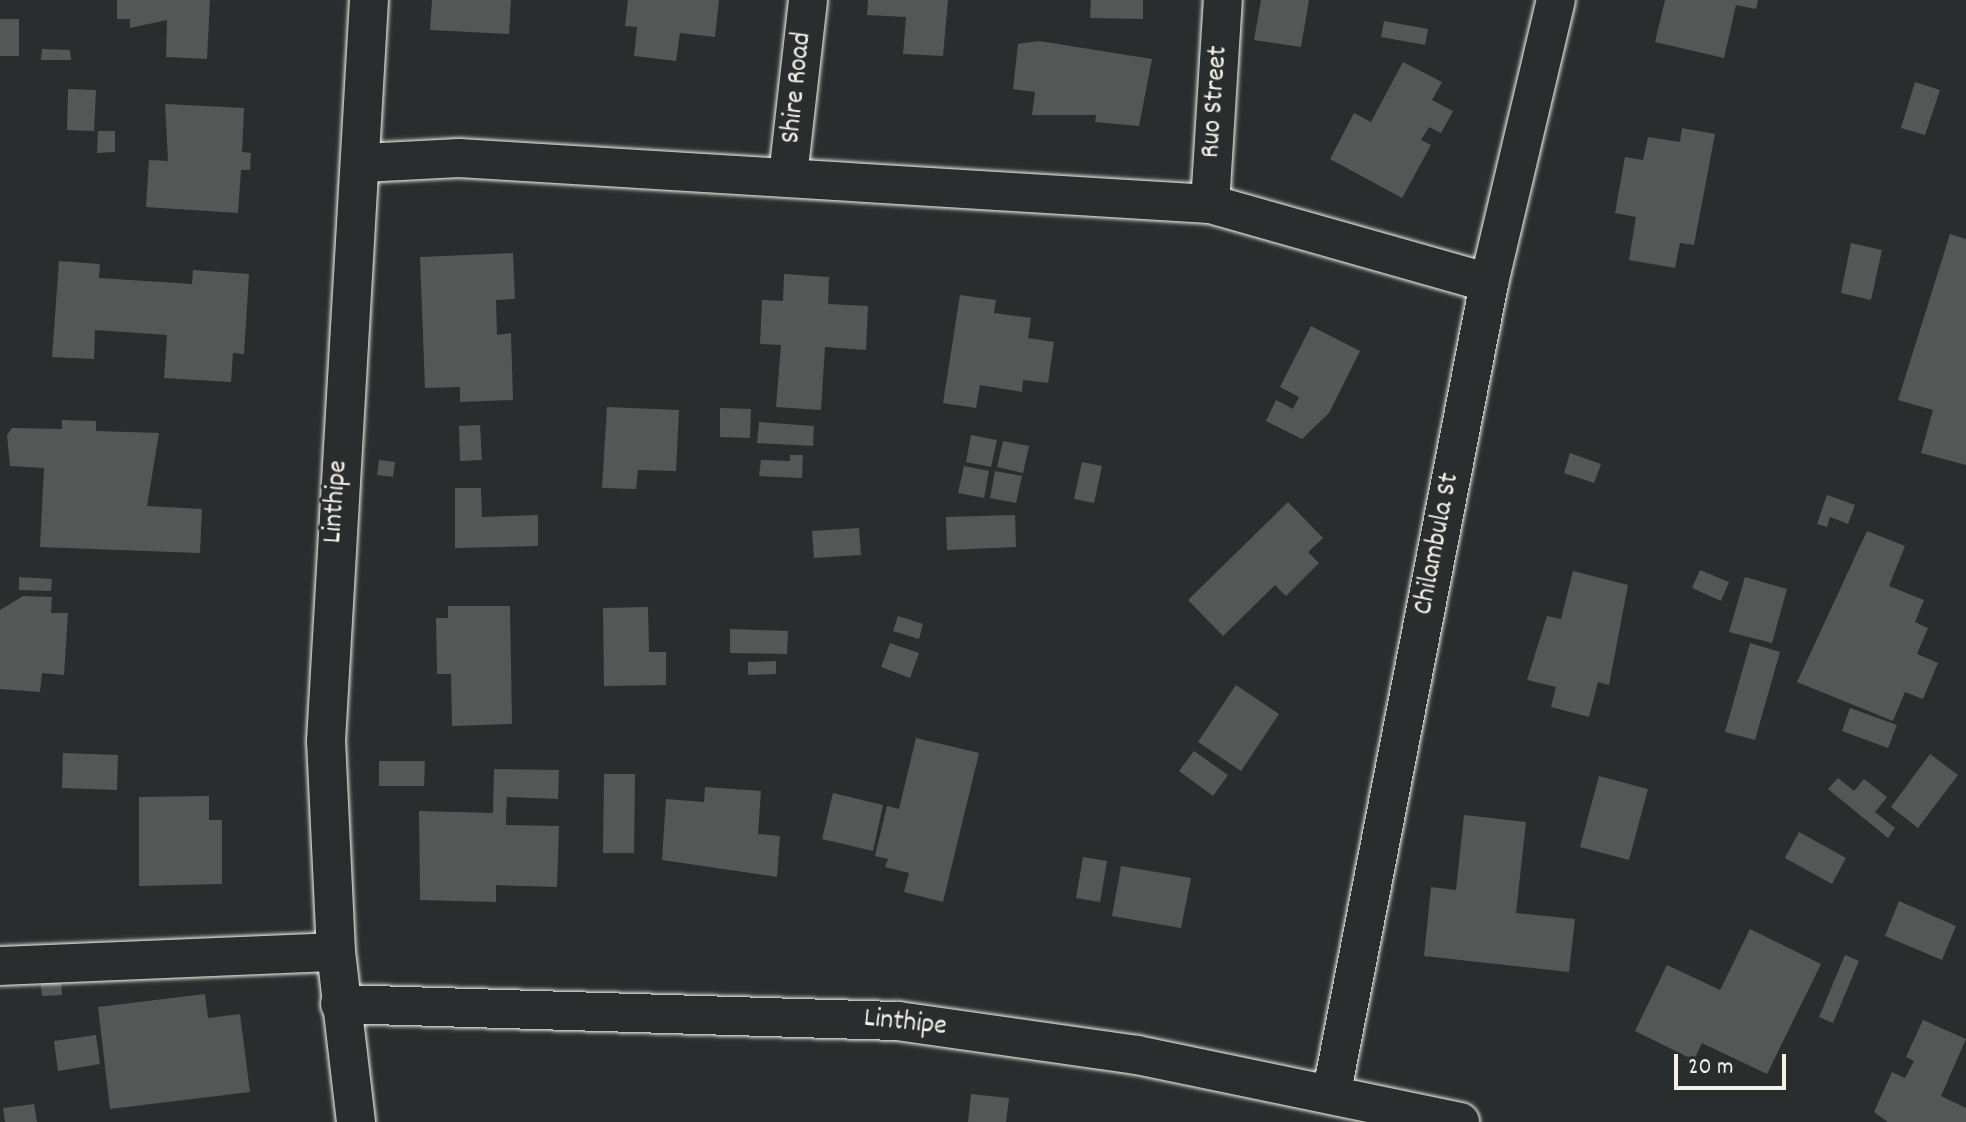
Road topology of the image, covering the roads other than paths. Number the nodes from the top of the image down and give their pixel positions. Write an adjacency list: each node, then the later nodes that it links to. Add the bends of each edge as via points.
1 (369, 0): 5 (street, Linthipe)
2 (808, 0): 6 (street, Shire Road)
3 (1223, 0): 7 (street, Ruo Street)
4 (1556, 0): 8 (street, Chilambula St)
5 (363, 163): 6 (street, via 459,158); 9 (street, Linthipe, via 326,741)
6 (788, 176): 7 (street)
7 (1210, 204): 8 (street)
8 (1489, 283): 12 (street, Chilambula St)
9 (336, 952): 10 (street); 11 (street, Linthipe)
10 (0, 966)
11 (340, 1004): 12 (street, Linthipe, via 898,1021); 13 (street, Linthipe)
12 (1332, 1091): 14 (street, Linthipe)
13 (356, 1122)
14 (1460, 1122)

